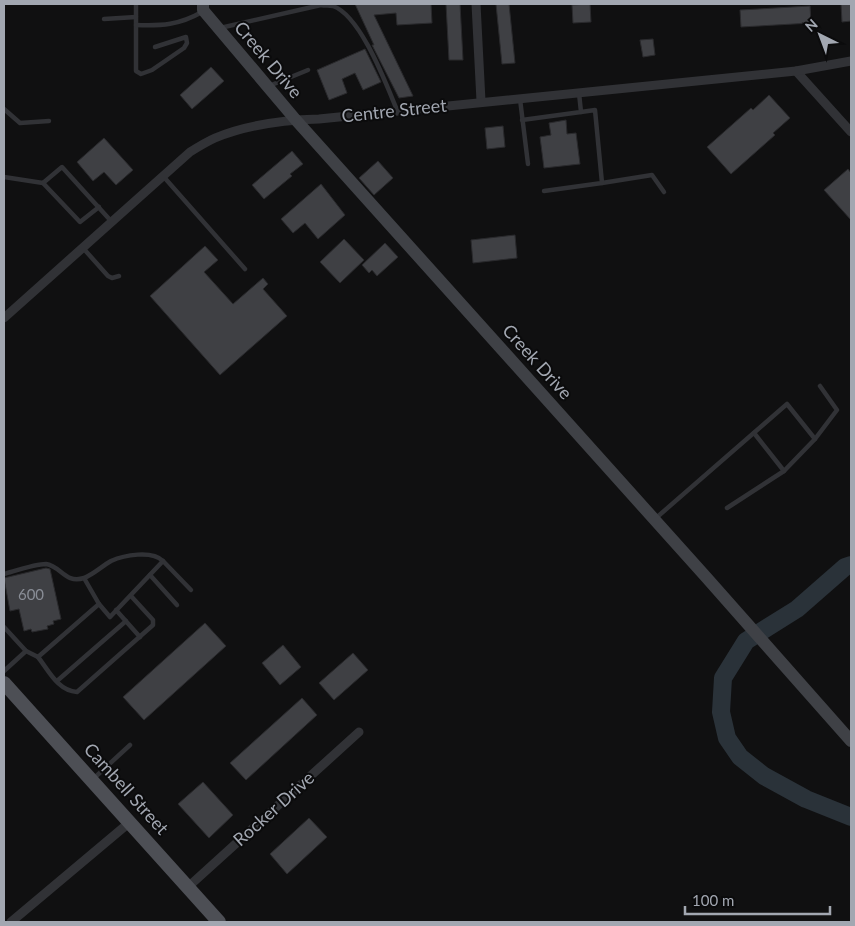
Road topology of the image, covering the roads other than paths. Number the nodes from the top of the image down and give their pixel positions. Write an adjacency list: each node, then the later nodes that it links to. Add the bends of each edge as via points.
1 (136, 4): 5 (lane)
2 (476, 4): 16 (street)
3 (312, 5): 8 (lane); 18 (lane, via 332,6 352,22 366,42)
4 (203, 7): 7 (lane, via 188,20); 8 (street, Creek Drive)
5 (136, 17): 6 (lane); 7 (lane)
6 (104, 19)
7 (136, 25): 9 (lane, via 136,71 141,74 184,48 186,37)
8 (219, 28): 13 (street, Creek Drive)
9 (155, 47)
10 (851, 60): 12 (street, Centre Street)
11 (308, 70): 13 (lane)
12 (796, 71): 14 (street, Centre Street); 23 (street)
13 (267, 87): 20 (street, Creek Drive)
14 (579, 92): 15 (street, Centre Street); 19 (lane)
15 (520, 98): 16 (street, Centre Street); 21 (lane)
16 (481, 101): 18 (street, Centre Street)
17 (4, 109): 22 (lane, via 20,123)
18 (397, 110): 20 (street, Centre Street)
19 (581, 112): 21 (lane); 28 (lane, via 595,110)
20 (295, 120): 25 (street, Centre Street, via 238,130 214,138 190,152); 42 (street, Creek Drive)
21 (522, 120): 24 (lane)
22 (48, 121)
23 (851, 132)
24 (528, 164)
25 (163, 175): 32 (street, Centre Street); 34 (lane)
26 (4, 177): 27 (lane)
27 (43, 183): 31 (lane, via 80,222); 31 (lane, via 62,167)
28 (602, 183): 29 (lane); 30 (lane, via 652,175)
29 (544, 191)
30 (664, 192)
31 (99, 207): 32 (lane)
32 (111, 221): 33 (street, Centre Street)
33 (82, 247): 35 (lane, via 108,276); 36 (street, Centre Street)
34 (245, 268)
35 (120, 276)
36 (4, 318)
37 (820, 386): 39 (lane, via 837,410)
38 (754, 433): 39 (lane, via 787,404); 40 (lane); 42 (lane)
39 (815, 439): 40 (lane)
40 (784, 471): 41 (lane)
41 (727, 508)
42 (654, 519): 61 (street, Creek Drive)
43 (164, 560): 45 (lane); 46 (lane, via 134,555 112,561); 47 (lane)
44 (4, 574): 46 (lane, via 45,564 53,566 69,579)
45 (150, 575): 48 (lane); 50 (lane)
46 (84, 578): 49 (lane)
47 (191, 590)
48 (131, 596): 51 (lane); 54 (lane, via 153,620 153,625)
49 (99, 604): 51 (lane, via 110,617); 56 (lane)
50 (177, 605)
51 (116, 610): 52 (lane)
52 (126, 621): 54 (lane); 58 (lane)
53 (4, 628): 55 (lane)
54 (140, 636): 58 (lane, via 77,692 69,691)
55 (26, 651): 56 (lane); 57 (lane)
56 (38, 657): 58 (lane)
57 (4, 671)
58 (57, 681)
59 (8, 690): 63 (main road, Cambell Street)
60 (360, 732): 65 (street, Rocker Drive)
61 (851, 741)
62 (130, 745): 63 (lane)
63 (92, 780): 64 (main road, Cambell Street)
64 (130, 822): 65 (main road, Cambell Street); 66 (street)
65 (188, 887): 67 (main road, Cambell Street)
66 (11, 922)
67 (219, 922)

